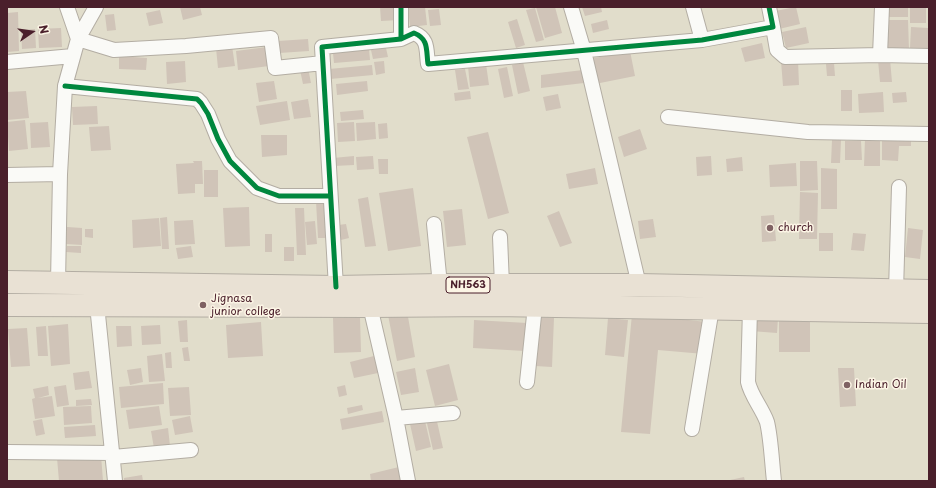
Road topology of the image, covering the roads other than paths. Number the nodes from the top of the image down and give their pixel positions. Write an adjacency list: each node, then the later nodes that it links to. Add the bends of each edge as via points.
1 (67, 7): 9 (street)
2 (96, 7): 9 (street)
3 (401, 7): 10 (street)
4 (571, 7): 12 (street)
5 (693, 7): 11 (street)
6 (769, 7): 8 (street)
7 (882, 7): 13 (street)
8 (773, 27): 11 (street); 13 (street, via 777,50 785,57)
9 (78, 39): 14 (street); 17 (street, via 114,50 271,38 275,68)
10 (402, 39): 12 (street, via 414,33 425,40 428,64); 17 (street, via 322,47)
11 (702, 40): 12 (street)
12 (584, 52): 31 (street)
13 (880, 55): 15 (street)
14 (73, 56): 16 (street); 18 (street)
15 (929, 56)
16 (7, 62)
17 (323, 64): 24 (street)
18 (64, 86): 21 (street); 24 (street, via 197,99 208,114 230,161 257,188 280,196)
19 (668, 117): 20 (street, via 808,132)
20 (929, 134)
21 (60, 174): 22 (street); 28 (street)
22 (7, 175)
23 (900, 188): 33 (street)
24 (330, 196): 32 (street)
25 (434, 224): 29 (street)
26 (500, 237): 30 (street)
27 (7, 282): 28 (highway, NH563)
28 (58, 283): 35 (highway, NH563)
29 (440, 285): 30 (highway, NH563); 32 (highway, NH563)
30 (502, 285): 31 (highway, NH563)
31 (639, 285): 33 (highway, NH563)
32 (336, 287): 35 (highway, NH563)
33 (896, 291): 34 (highway, NH563)
34 (929, 291)
35 (204, 295): 37 (highway, NH563); 38 (highway, NH563)
36 (7, 305): 37 (highway, NH563)
37 (97, 305): 49 (street)
38 (370, 306): 39 (highway, NH563); 45 (street)
39 (535, 306): 40 (highway, NH563); 43 (street)
40 (712, 308): 41 (highway, NH563); 46 (street)
41 (750, 310): 42 (highway, NH563); 52 (street, via 748,382 767,423)
42 (929, 312)
43 (528, 382)
44 (453, 413): 45 (street)
45 (396, 418): 51 (street)
46 (692, 429)
47 (191, 450): 49 (street)
48 (7, 452): 49 (street)
49 (112, 455): 50 (street)
50 (115, 481)
51 (408, 481)
52 (774, 481)

